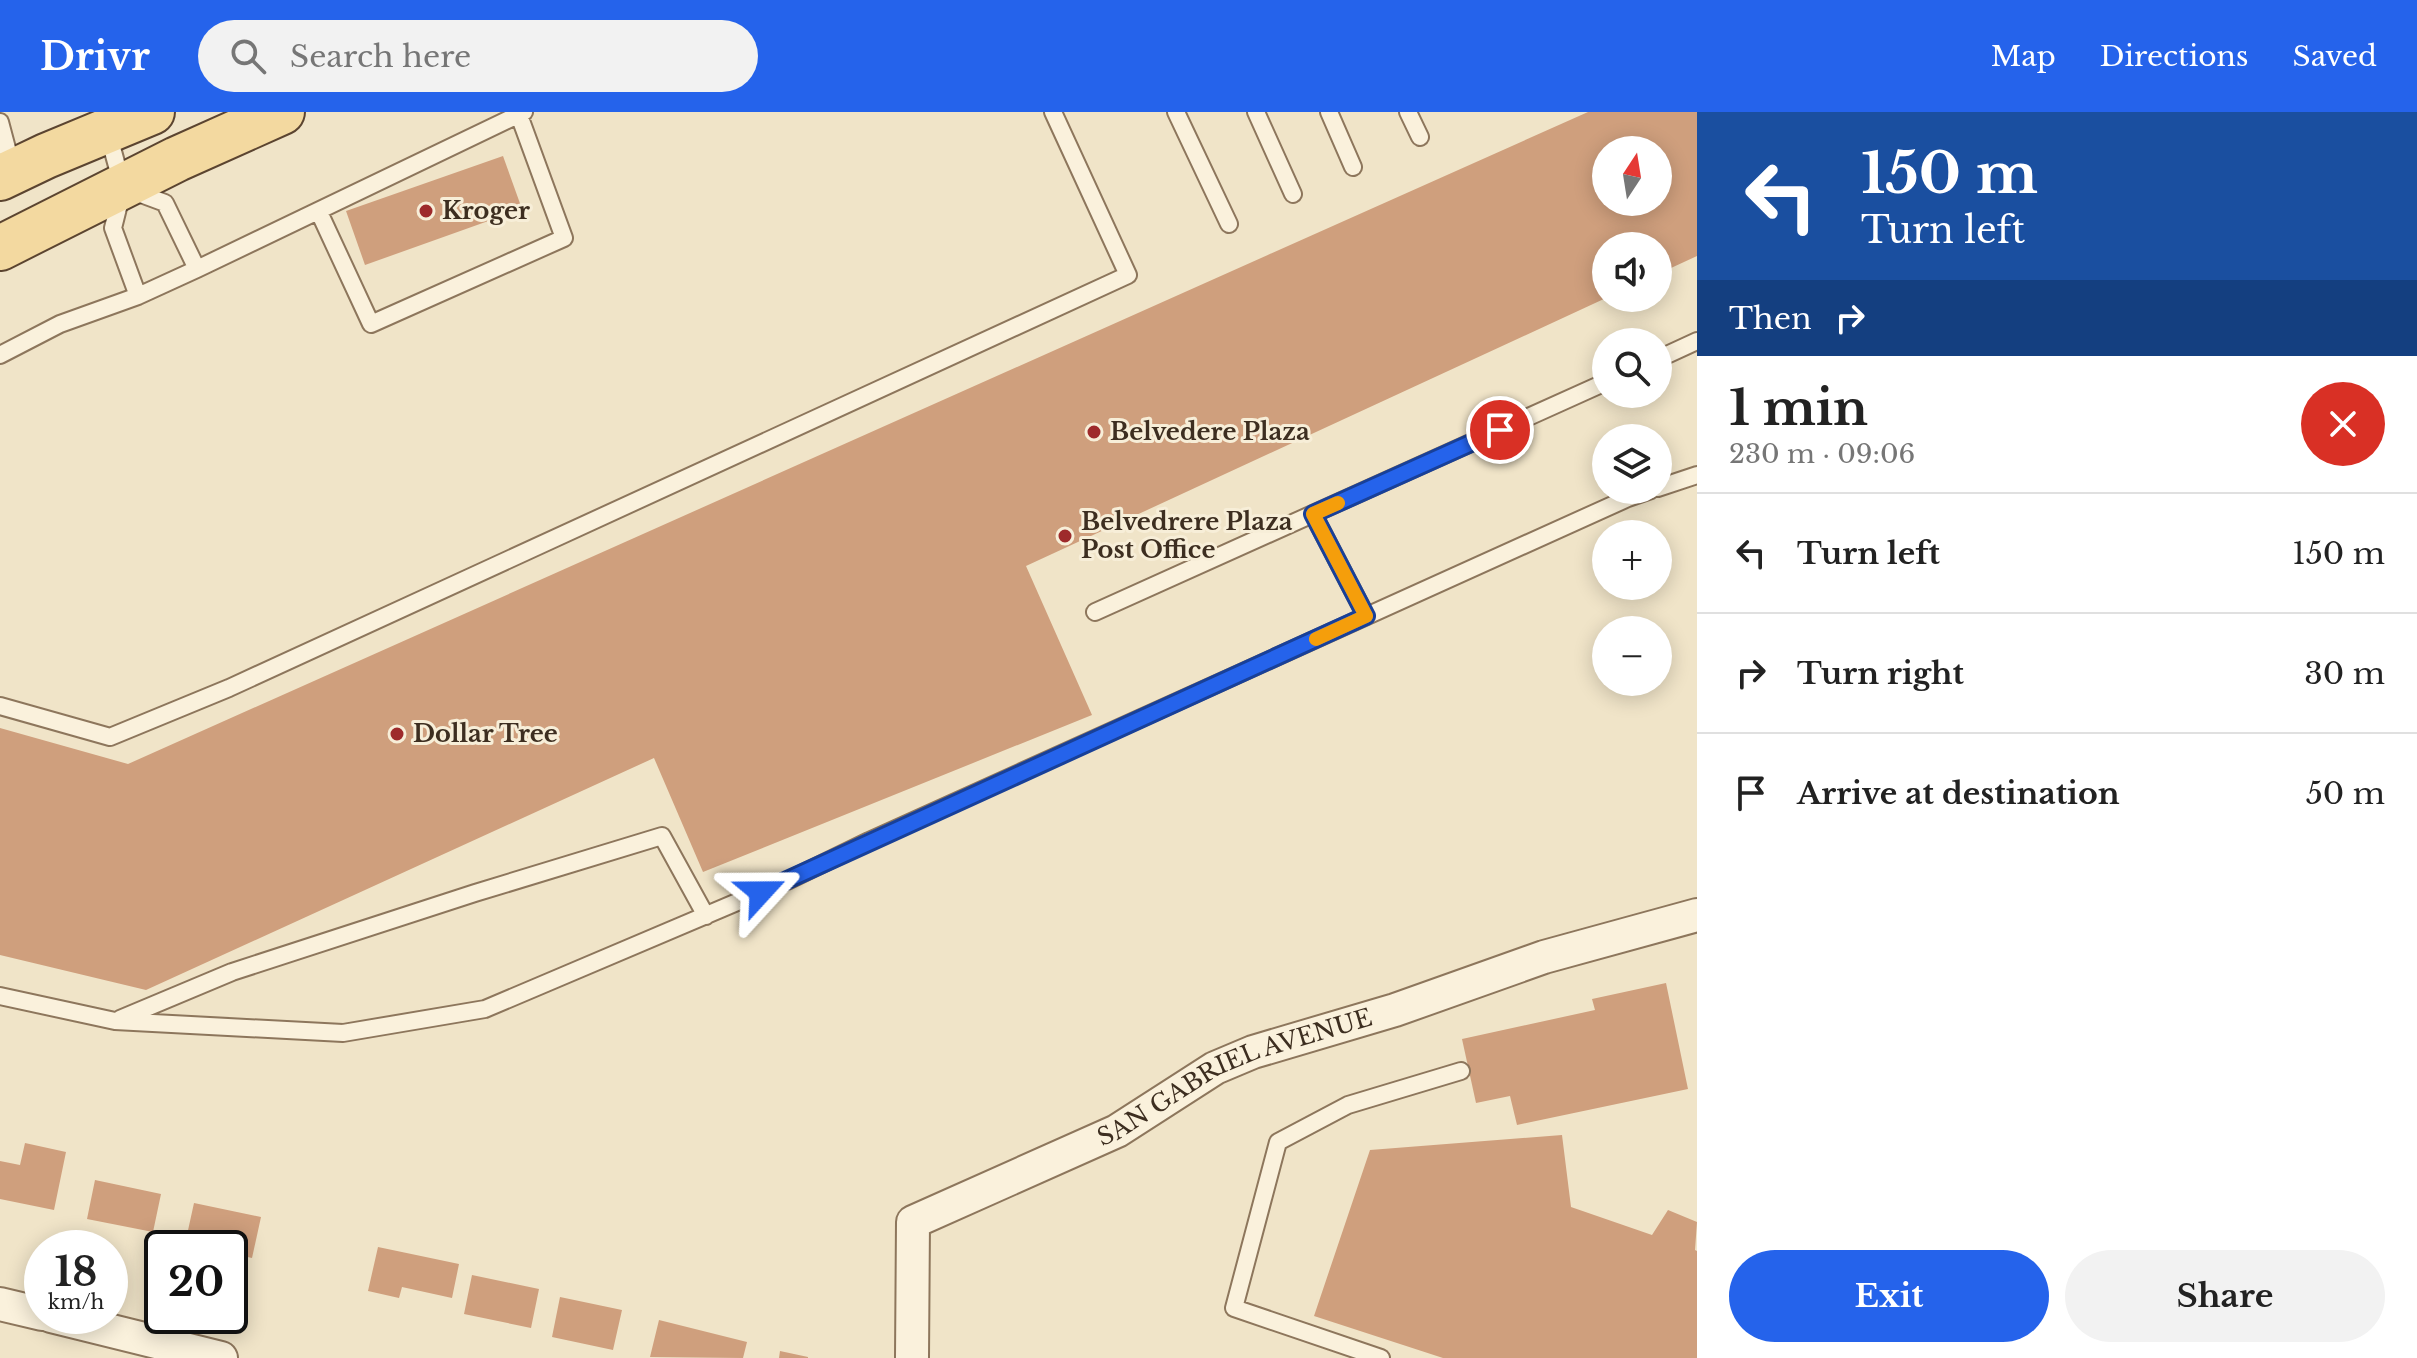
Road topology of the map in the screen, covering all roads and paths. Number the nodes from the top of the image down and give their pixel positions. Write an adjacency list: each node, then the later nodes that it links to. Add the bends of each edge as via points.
1 (152, 112): 10 (main road)
2 (282, 112): 14 (main road)
3 (1053, 112): 31 (lane, via 1128,275 229,688 110,737)
4 (1176, 112): 17 (lane)
5 (1256, 112): 15 (lane)
6 (1329, 112): 12 (lane)
7 (1408, 112): 11 (lane)
8 (521, 113): 16 (lane); 16 (lane, via 564,238 371,324)
9 (1, 117): 13 (lane)
10 (107, 121): 13 (main road); 14 (lane)
11 (1420, 137)
12 (1353, 167)
13 (7, 175)
14 (123, 188): 18 (main road); 19 (lane, via 165,203); 20 (lane, via 113,228)
15 (1293, 194)
16 (319, 212): 19 (lane)
17 (1229, 224)
18 (0, 248)
19 (197, 269): 20 (lane)
20 (138, 296): 23 (lane, via 60,324)
21 (1697, 341): 22 (lane)
22 (1672, 353)
23 (0, 355)
24 (1592, 388): 28 (lane)
25 (1697, 475): 26 (lane)
26 (1672, 483)
27 (1613, 504): 30 (lane)
28 (1313, 514): 29 (lane); 30 (lane)
29 (1095, 612)
30 (1366, 616): 33 (lane)
31 (0, 706)
32 (1697, 915): 41 (street, SAN GABRIEL AVENUE, via 1544,957 1395,1010 1253,1052 1215,1068 1117,1131 913,1222)
33 (706, 916): 35 (lane, via 485,1009 343,1033); 35 (lane, via 662,836 232,972)
34 (0, 996): 35 (lane)
35 (115, 1021)
36 (1461, 1071): 42 (lane, via 1348,1105 1278,1142 1234,1308)
37 (0, 1304): 38 (street)
38 (24, 1310)
39 (124, 1334): 40 (street)
40 (221, 1358)
41 (912, 1358)
42 (1381, 1358)

